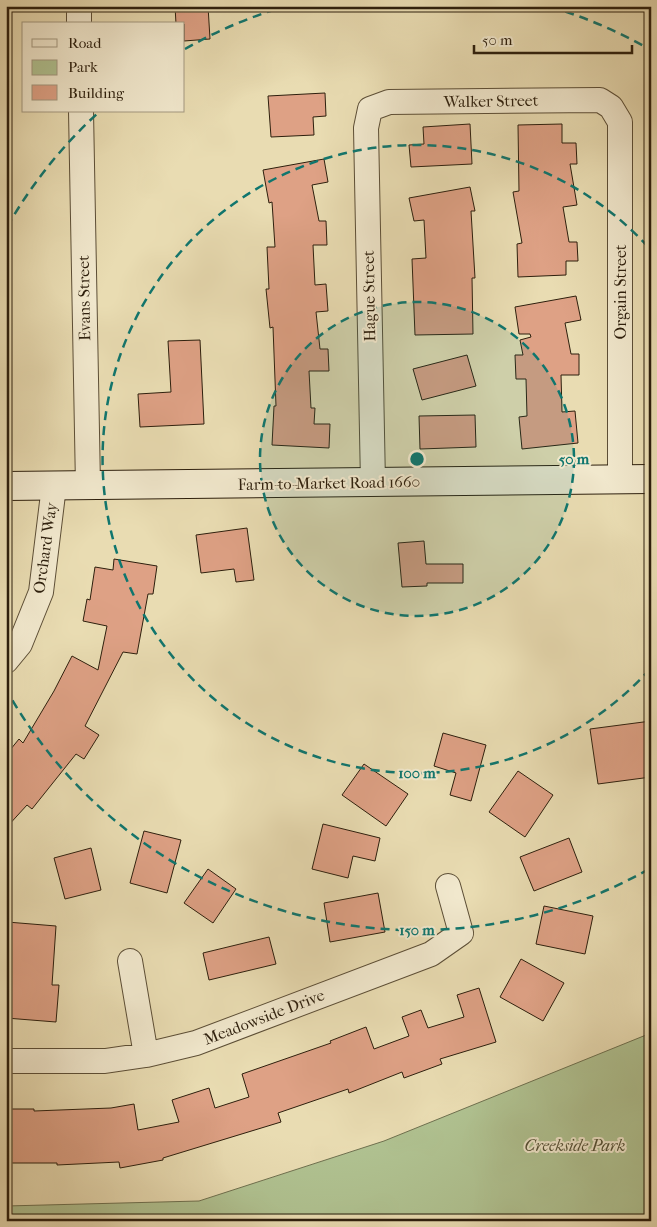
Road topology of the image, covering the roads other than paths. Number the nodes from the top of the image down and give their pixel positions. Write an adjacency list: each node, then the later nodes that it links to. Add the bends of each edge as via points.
1 (79, 6): 2 (street)
2 (79, 22)
3 (611, 107): 4 (street, Walker Street, via 600,100 572,100 389,102); 7 (street, Orgain Street, via 620,122)
4 (370, 109): 8 (street, Hague Street, via 366,128)
5 (81, 112): 11 (street, Evans Street)
6 (651, 479): 7 (main road, Farm-to-Market Road 1660)
7 (620, 480): 8 (main road, Farm-to-Market Road 1660)
8 (373, 482): 11 (main road, Farm-to-Market Road 1660)
9 (6, 486): 10 (main road, Farm-to-Market Road 1660)
10 (54, 486): 11 (main road, Farm-to-Market Road 1660); 12 (street, Orchard Way, via 41,592 20,644)
11 (88, 486)
12 (6, 661)
13 (448, 886): 15 (street, Meadowside Drive, via 461,933 431,954 196,1043)
14 (130, 961): 15 (street)
15 (146, 1055): 16 (street, Meadowside Drive, via 105,1062)
16 (6, 1060)

